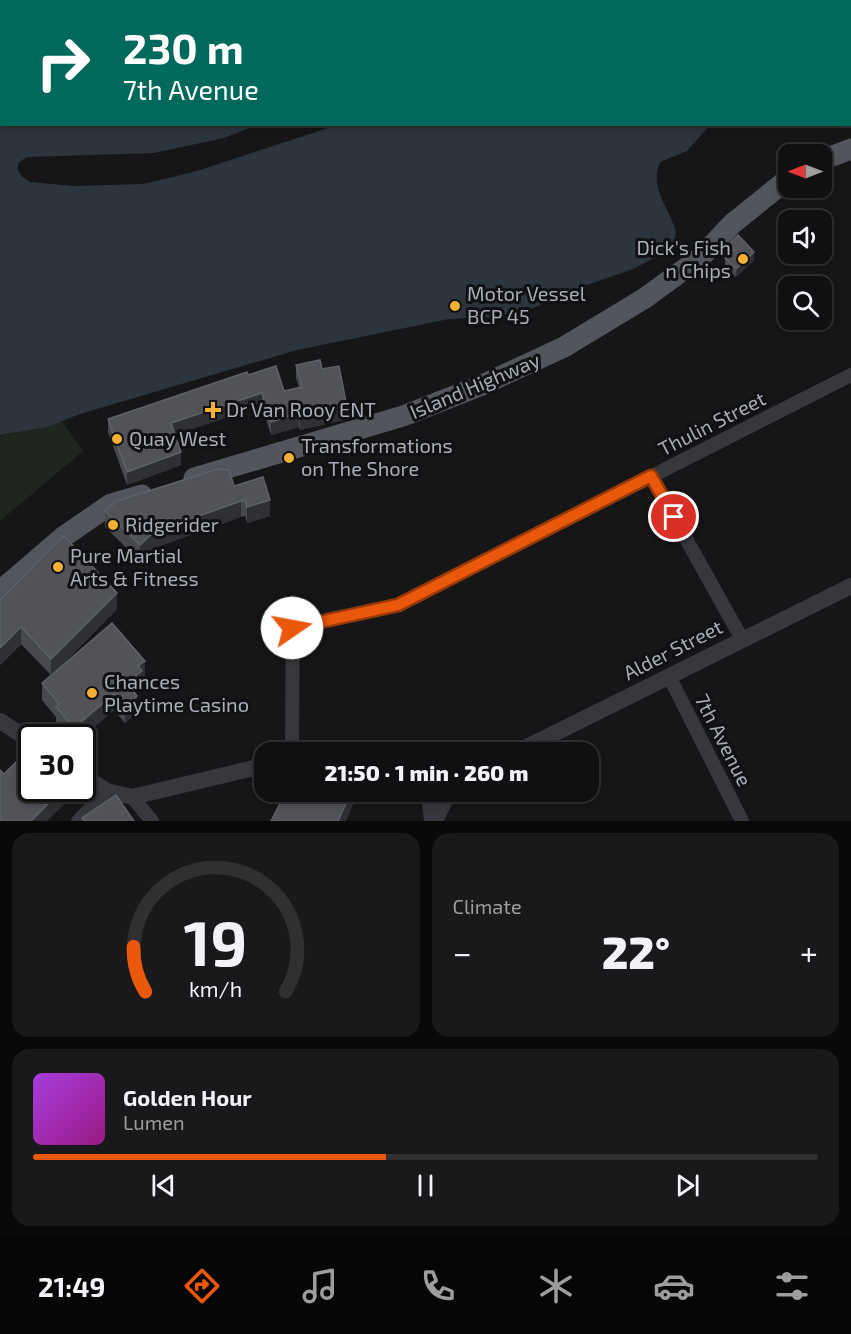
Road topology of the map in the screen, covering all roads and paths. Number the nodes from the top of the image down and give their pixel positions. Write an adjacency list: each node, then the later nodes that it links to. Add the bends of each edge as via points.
1 (851, 149): 2 (main road)
2 (832, 156)
3 (778, 187): 6 (main road, Island Highway, via 732,224 701,257 645,298 564,347 403,416)
4 (851, 375): 5 (street, Thulin Street)
5 (651, 476): 11 (street, Thulin Street, via 398,605); 12 (street)
6 (180, 483)
7 (159, 490): 9 (main road, via 111,504 63,537)
8 (851, 586): 12 (street, Alder Street)
9 (0, 591)
10 (293, 602): 11 (street)
11 (292, 628): 16 (street)
12 (742, 639): 13 (street, Alder Street)
13 (669, 676): 17 (street, Alder Street); 27 (street, 7th Avenue)
14 (0, 721): 15 (street)
15 (18, 733)
16 (292, 742)
17 (537, 742)
18 (254, 768): 21 (street)
19 (96, 784): 20 (street)
20 (107, 791): 21 (street); 24 (street)
21 (132, 797): 25 (street)
22 (430, 802): 26 (street)
23 (443, 802): 26 (street)
24 (78, 821)
25 (152, 821)
26 (433, 821)
27 (742, 821)

